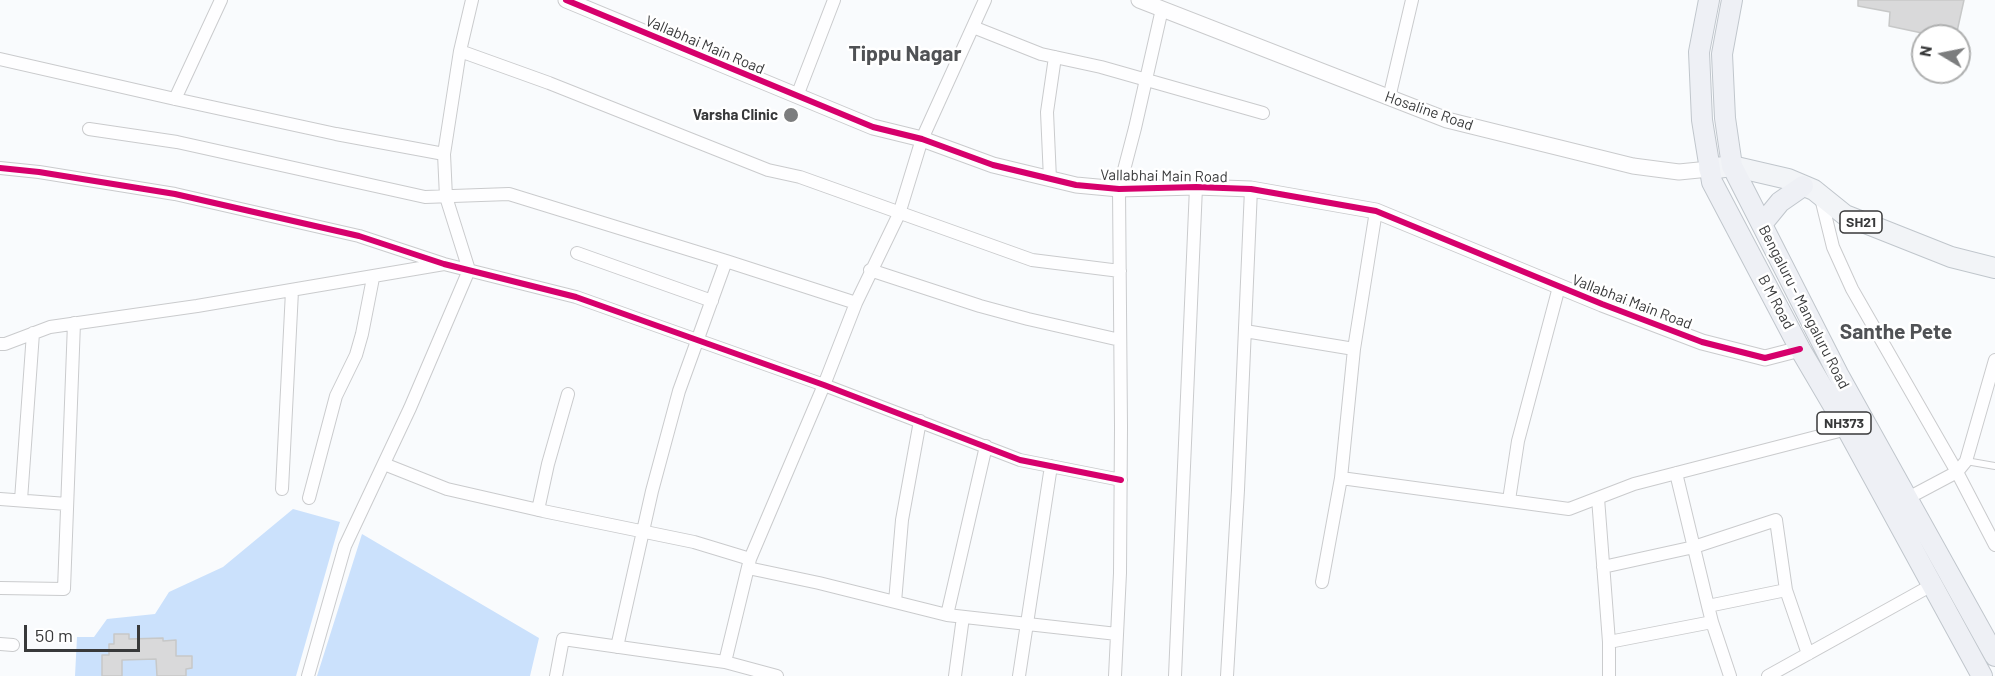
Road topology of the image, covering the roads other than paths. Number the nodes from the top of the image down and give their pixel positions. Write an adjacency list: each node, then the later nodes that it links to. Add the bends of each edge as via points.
1 (221, 0): 18 (street)
2 (472, 0): 12 (street)
3 (566, 0): 16 (street, Vallabhai Main Road)
4 (834, 0): 16 (street)
5 (985, 0): 11 (street)
6 (1139, 0): 10 (street, Hosaline Road)
7 (1412, 0): 17 (street)
8 (1709, 0): 25 (highway, B M Road / NH373, via 1699,52)
9 (1732, 0): 23 (highway, Bengaluru - Mangaluru Road / NH373, via 1722,54)
10 (1162, 4): 15 (street); 17 (street, Hosaline Road)
11 (973, 27): 13 (street); 21 (street)
12 (460, 51): 22 (street); 34 (street, via 768,170 800,177)
13 (1055, 57): 15 (street); 26 (street, via 1047,112)
14 (0, 58): 18 (street)
15 (1146, 79): 19 (street); 29 (street)
16 (797, 96): 21 (street, Vallabhai Main Road, via 873,127)
17 (1389, 98): 25 (street, Hosaline Road, via 1447,120 1633,166 1679,172)
18 (175, 99): 22 (street)
19 (1263, 113)
20 (88, 129): 31 (street, via 177,142 425,197)
21 (922, 139): 26 (street, Vallabhai Main Road, via 993,165); 34 (street)
22 (444, 154): 31 (street)
23 (1732, 166): 25 (main road, Hosaline Road / SH21); 27 (main road, SH21); 35 (highway, Bengaluru - Mangaluru Road / NH373)
24 (0, 168): 38 (street, via 175,194 360,236)
25 (1709, 169): 55 (highway, B M Road / NH373, via 1712,182)
26 (1050, 179): 29 (street, Vallabhai Main Road)
27 (1803, 186): 32 (main road, SH21); 35 (highway, via 1780,202)
28 (1196, 187): 29 (street, Vallabhai Main Road); 30 (street, Vallabhai Main Road); 108 (street)
29 (1119, 189): 42 (street)
30 (1251, 189): 33 (street, Vallabhai Main Road); 49 (street)
31 (446, 198): 37 (street, via 509,194); 40 (street)
32 (1821, 198): 39 (main road, SH21, via 1845,215 1951,257); 66 (street, via 1833,247 1852,289)
33 (1376, 211): 44 (street, Vallabhai Main Road); 54 (street)
34 (899, 214): 41 (street); 42 (street, via 1032,260)
35 (1762, 224): 73 (highway, Bengaluru - Mangaluru Road / NH373, via 1838,374)
36 (577, 253): 46 (street)
37 (726, 261): 46 (street); 47 (street)
38 (444, 264): 40 (street); 43 (street)
39 (1995, 268)
40 (468, 270): 52 (street, via 576,297); 63 (street)
41 (870, 270): 47 (street); 51 (street, via 990,309)
42 (1120, 271): 51 (street)
43 (373, 278): 45 (street); 71 (street, via 356,355 336,396)
44 (1559, 287): 55 (street, Vallabhai Main Road, via 1702,342 1765,358); 76 (street, via 1518,441)
45 (292, 291): 48 (street); 70 (street)
46 (712, 301): 52 (street)
47 (856, 303): 57 (street)
48 (74, 323): 50 (street); 77 (street)
49 (1245, 331): 54 (street); 109 (street)
50 (33, 333): 53 (street); 75 (street)
51 (1120, 339): 69 (street)
52 (698, 341): 57 (street); 79 (street, via 679,392)
53 (0, 344)
54 (1354, 349): 68 (street)
55 (1800, 349): 60 (highway, B M Road / NH373)
56 (1995, 360): 62 (street)
57 (824, 385): 59 (street); 82 (street)
58 (568, 394): 78 (street)
59 (920, 421): 61 (street); 88 (street, via 902,520)
60 (1847, 429): 67 (street); 85 (highway, B M Road / NH373)
61 (986, 447): 64 (street); 90 (street)
62 (1966, 462): 65 (lane); 66 (street)
63 (384, 464): 78 (street, via 447,489); 102 (street, via 345,546)
64 (1051, 466): 69 (street); 93 (street)
65 (1995, 466)
66 (1957, 472): 73 (street); 80 (street)
67 (1676, 473): 72 (street); 81 (street)
68 (1341, 478): 76 (street); 84 (street)
69 (1121, 480): 94 (street)
70 (282, 489)
71 (309, 498)
72 (1598, 498): 76 (street, via 1569,508); 83 (street)
73 (1908, 498): 100 (highway, Bengaluru - Mangaluru Road / NH373)
74 (0, 499): 75 (street)
75 (21, 500): 77 (street)
76 (1509, 501)
77 (67, 504): 86 (street, via 64,589)
78 (538, 510): 79 (street)
79 (643, 531): 82 (street, via 694,542); 98 (street)
80 (1995, 545)
81 (1694, 547): 83 (street); 87 (street, via 1776,520); 89 (street)
82 (749, 563): 88 (street); 101 (street)
83 (1603, 567): 95 (street)
84 (1322, 582)
85 (1932, 585): 99 (street); 113 (highway, B M Road / NH373)
86 (0, 588)
87 (1786, 590): 89 (street); 99 (street)
88 (895, 602): 90 (street)
89 (1708, 606): 92 (street)
90 (947, 615): 91 (street)
91 (963, 617): 93 (street); 105 (street)
92 (1712, 622): 95 (street); 111 (street)
93 (1026, 624): 94 (street); 106 (street)
94 (1117, 634): 107 (street)
95 (1609, 642): 110 (street)
96 (0, 644): 97 (street)
97 (13, 645)
98 (617, 646): 101 (street); 103 (street, via 563,639)
99 (1808, 654): 112 (street)
100 (1995, 656)
101 (725, 662): 104 (street)
102 (309, 676)
103 (556, 676)
104 (777, 676)
105 (955, 676)
106 (1019, 676)
107 (1115, 676)
108 (1175, 676)
109 (1227, 676)
110 (1609, 676)
111 (1730, 676)
112 (1768, 676)
113 (1982, 676)

